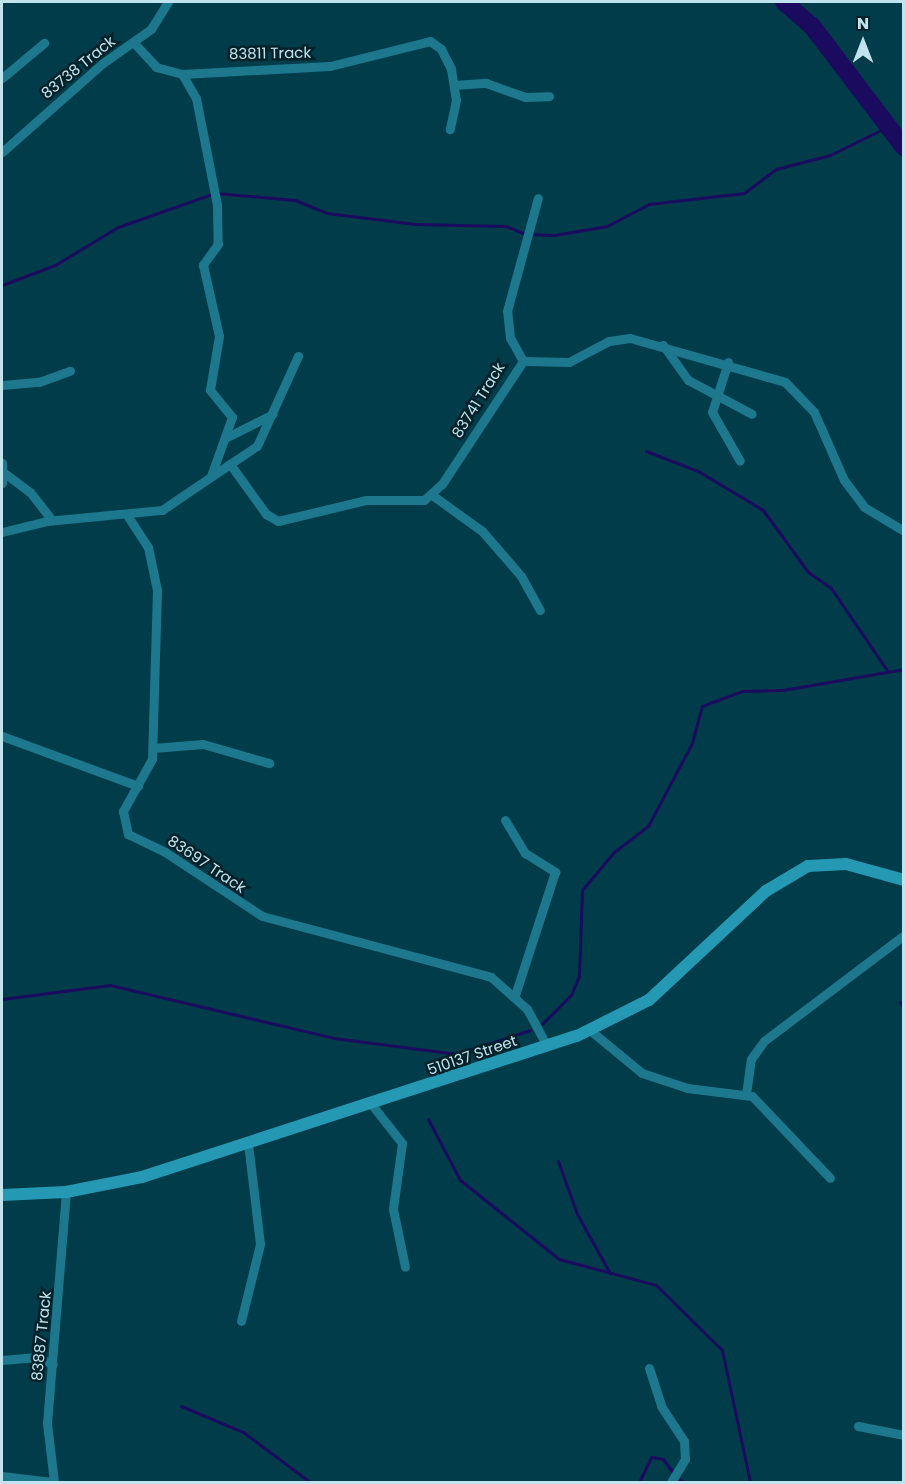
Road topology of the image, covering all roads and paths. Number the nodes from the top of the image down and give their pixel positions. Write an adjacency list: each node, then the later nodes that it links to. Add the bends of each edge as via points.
1 (168, 2): 3 (street, 83738 Track, via 151,29)
2 (44, 43): 5 (street)
3 (134, 43): 4 (street, 83811 Track, via 156,67); 9 (street, 83738 Track)
4 (182, 74): 6 (street, 83811 Track, via 330,66 426,41 445,54); 20 (street, via 196,99 217,205 217,249 203,265 219,336 210,390 231,412)
5 (2, 78)
6 (455, 88): 7 (street, via 486,83 525,97); 8 (street)
7 (549, 96)
8 (450, 129)
9 (2, 152)
10 (538, 198): 13 (street, via 507,311 510,338)
11 (663, 345): 13 (street, 83741 Track, via 622,339 569,362); 14 (street, 83741 Track); 17 (street, via 682,374)
12 (298, 356): 18 (street)
13 (523, 361): 26 (street, 83741 Track)
14 (728, 362): 17 (street); 29 (street, 83741 Track, via 779,379 806,400 851,491 870,513)
15 (70, 371): 16 (street, via 39,382)
16 (2, 385)
17 (714, 396): 19 (street); 21 (street, via 713,420)
18 (275, 413): 20 (street); 22 (street, via 256,448)
19 (752, 414)
20 (227, 437): 24 (street)
21 (740, 461)
22 (230, 464): 24 (street); 26 (street, via 266,514 278,521 366,500 419,500)
23 (2, 467): 25 (street); 28 (street, via 30,492)
24 (211, 476): 27 (street, via 165,508)
25 (2, 483)
26 (432, 495): 31 (street, via 482,531 526,583)
27 (127, 515): 28 (street); 33 (street, 83697 Track, via 148,547 158,590 150,679)
28 (52, 520): 30 (street)
29 (903, 531)
30 (2, 532)
31 (540, 610)
32 (2, 736): 35 (street)
33 (153, 748): 34 (street, via 203,744); 35 (street, 83697 Track)
34 (269, 763)
35 (138, 786): 39 (street, 83697 Track, via 123,811 128,834 177,859 252,911 309,933 471,970)
36 (505, 820): 39 (street, via 525,853 555,872)
37 (903, 880): 40 (street, 510137 Street, via 839,863 801,869 766,891 649,1000)
38 (903, 936): 42 (street, via 764,1041 751,1059)
39 (515, 995): 41 (street, 83697 Track)
40 (591, 1031): 41 (street, 510137 Street); 42 (street, via 642,1073 687,1088)
41 (547, 1046): 43 (street, 510137 Street)
42 (746, 1094): 45 (street, via 794,1135)
43 (372, 1105): 44 (street, 510137 Street); 48 (street, via 402,1143 393,1209)
44 (248, 1143): 46 (street, 510137 Street, via 142,1177); 49 (street, via 260,1244)
45 (830, 1178)
46 (66, 1192): 47 (street, 510137 Street); 51 (street, 83887 Track)
47 (2, 1195)
48 (405, 1267)
49 (241, 1321)
50 (2, 1360): 51 (street, via 34,1357)
51 (53, 1364): 56 (street, 83887 Track, via 46,1434)
52 (649, 1368): 57 (street, via 661,1406 684,1441 685,1459)
53 (858, 1426): 54 (street)
54 (903, 1435)
55 (2, 1476): 56 (street)
56 (53, 1482)
57 (671, 1482)

